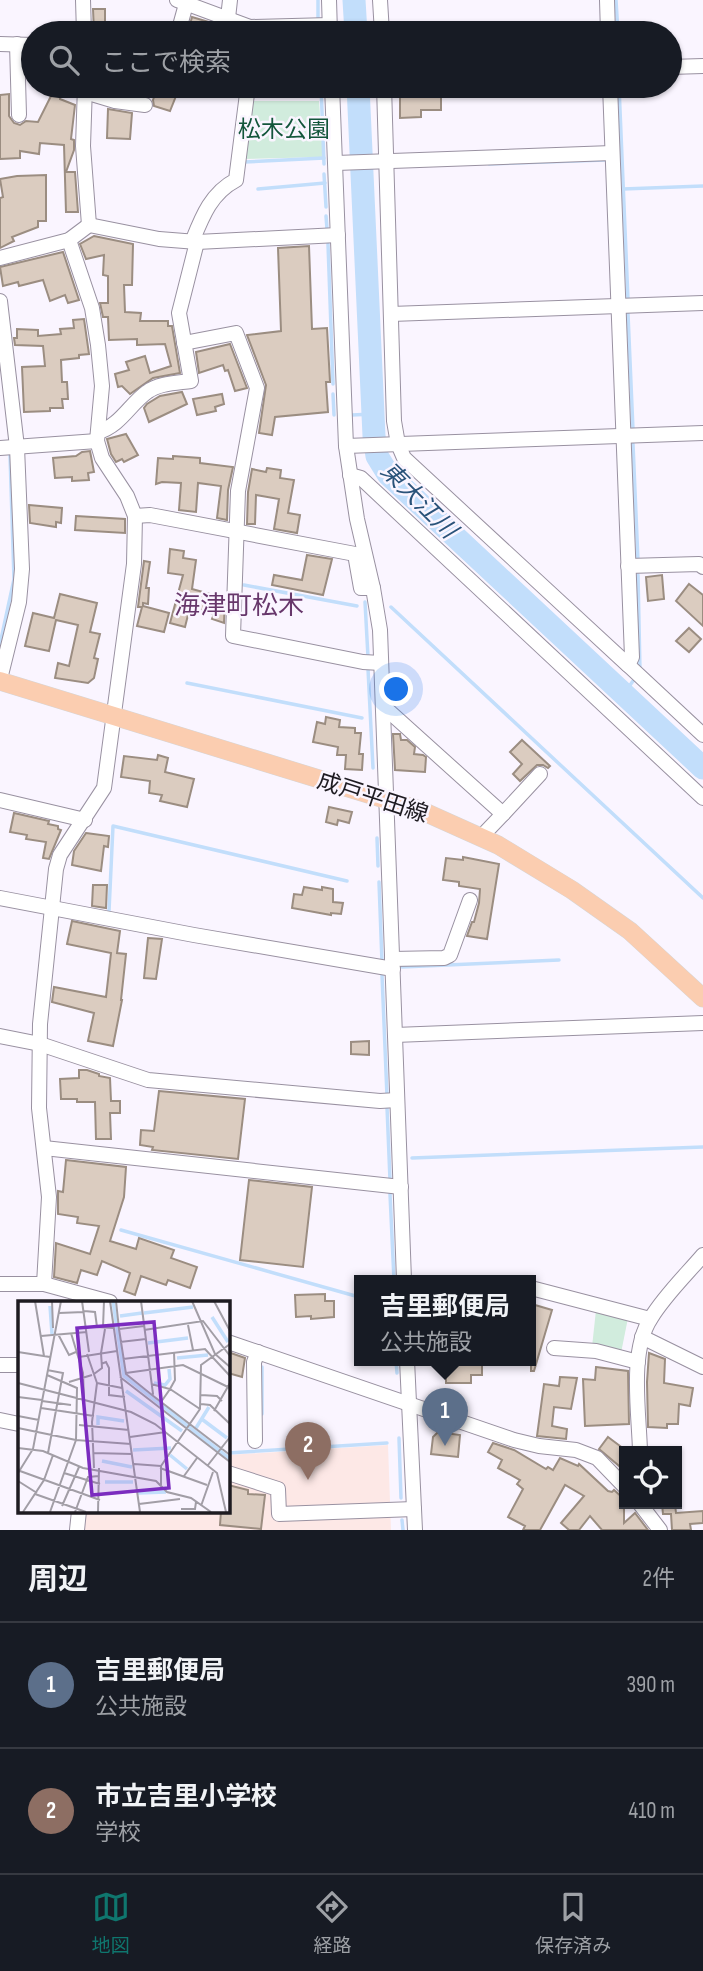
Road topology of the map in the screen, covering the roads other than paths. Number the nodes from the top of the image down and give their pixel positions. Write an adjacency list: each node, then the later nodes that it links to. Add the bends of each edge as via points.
1 (83, 0): 8 (street)
2 (230, 0): 7 (street)
3 (328, 0): 11 (street)
4 (380, 0): 12 (street)
5 (607, 0): 13 (street)
6 (181, 2): 7 (street); 9 (street)
7 (228, 18): 10 (street)
8 (84, 21)
9 (179, 21)
10 (234, 21)
11 (329, 21)
12 (381, 21)
13 (608, 21)
14 (0, 44): 15 (street)
15 (17, 44): 16 (street); 26 (street)
16 (21, 44)
17 (703, 66): 18 (street)
18 (682, 67)
19 (85, 98): 30 (street)
20 (108, 98): 25 (street)
21 (246, 98): 33 (street, via 236,180 217,192)
22 (333, 98): 29 (street)
23 (384, 98): 28 (street)
24 (610, 98): 27 (street)
25 (145, 104)
26 (19, 115)
27 (612, 153): 28 (street); 37 (street)
28 (386, 161): 29 (street); 38 (street)
29 (340, 163): 31 (street)
30 (89, 225): 32 (street); 33 (street)
31 (338, 235): 33 (street); 44 (street)
32 (69, 240): 34 (street); 41 (street, via 92,308 98,345 102,386)
33 (194, 242): 39 (street, via 179,313)
34 (0, 258)
35 (0, 301): 45 (street)
36 (703, 303): 37 (street)
37 (618, 306): 38 (street); 42 (street)
38 (391, 314): 43 (street)
39 (184, 343): 41 (street, via 191,381 145,393); 49 (street, via 236,333 257,388 238,491)
40 (703, 433): 42 (street)
41 (98, 436): 45 (street); 48 (street, via 102,458)
42 (623, 436): 43 (street); 50 (street)
43 (396, 444): 44 (street); 54 (street, via 404,458)
44 (350, 446): 47 (street)
45 (17, 447): 46 (street); 55 (street, via 22,569)
46 (0, 448)
47 (349, 475): 52 (street); 60 (street, via 361,478)
48 (135, 516): 49 (street); 57 (street, via 134,564)
49 (236, 531): 52 (street, via 355,554 361,588); 53 (street, via 233,636)
50 (628, 566): 51 (street); 54 (street, via 632,657)
51 (703, 567)
52 (373, 588): 53 (street)
53 (382, 663): 56 (street)
54 (628, 665): 58 (street)
55 (0, 680): 57 (main road, 成戸平田線)
56 (383, 706): 62 (street); 63 (street)
57 (115, 716): 62 (main road, 成戸平田線); 64 (street, via 104,788)
58 (703, 735)
59 (540, 774): 63 (street)
60 (703, 798)
61 (0, 800): 64 (street)
62 (387, 800): 65 (main road, 成戸平田線); 69 (street)
63 (503, 814): 65 (street)
64 (85, 820): 68 (street, via 60,855)
65 (481, 837): 70 (main road, 成戸平田線, via 534,865 630,931)
66 (0, 898): 68 (street)
67 (470, 900): 69 (street, via 450,955)
68 (52, 906): 69 (street, via 194,935); 74 (street)
69 (393, 964): 72 (street)
70 (703, 998)
71 (703, 1023): 72 (street)
72 (395, 1035): 75 (street)
73 (0, 1036): 74 (street)
74 (40, 1044): 75 (street, via 148,1080); 76 (street)
75 (397, 1100): 77 (street)
76 (44, 1148): 77 (street); 81 (street, via 49,1198)
77 (401, 1187): 79 (street)
78 (703, 1255): 84 (street)
79 (404, 1275)
80 (0, 1284): 81 (street)
81 (44, 1284): 83 (street)
82 (536, 1289): 84 (street)
83 (86, 1299)
84 (650, 1319): 85 (street)
85 (642, 1337): 89 (street); 93 (street)
86 (229, 1342): 88 (street)
87 (554, 1348): 89 (street)
88 (258, 1352): 94 (street); 97 (street, via 254,1362)
89 (638, 1362): 98 (street)
90 (0, 1365): 91 (street)
91 (18, 1365)
92 (407, 1366): 94 (street)
93 (703, 1367)
94 (410, 1403): 100 (street, via 514,1440 576,1450 597,1458); 101 (street)
95 (0, 1420): 96 (street)
96 (18, 1424)
97 (255, 1441)
98 (640, 1446)
99 (229, 1473): 101 (street, via 278,1489 279,1514)
100 (619, 1481)
101 (414, 1508): 105 (street)
102 (644, 1509): 106 (street)
103 (79, 1512): 104 (street)
104 (77, 1530)
105 (415, 1530)
106 (660, 1530)

